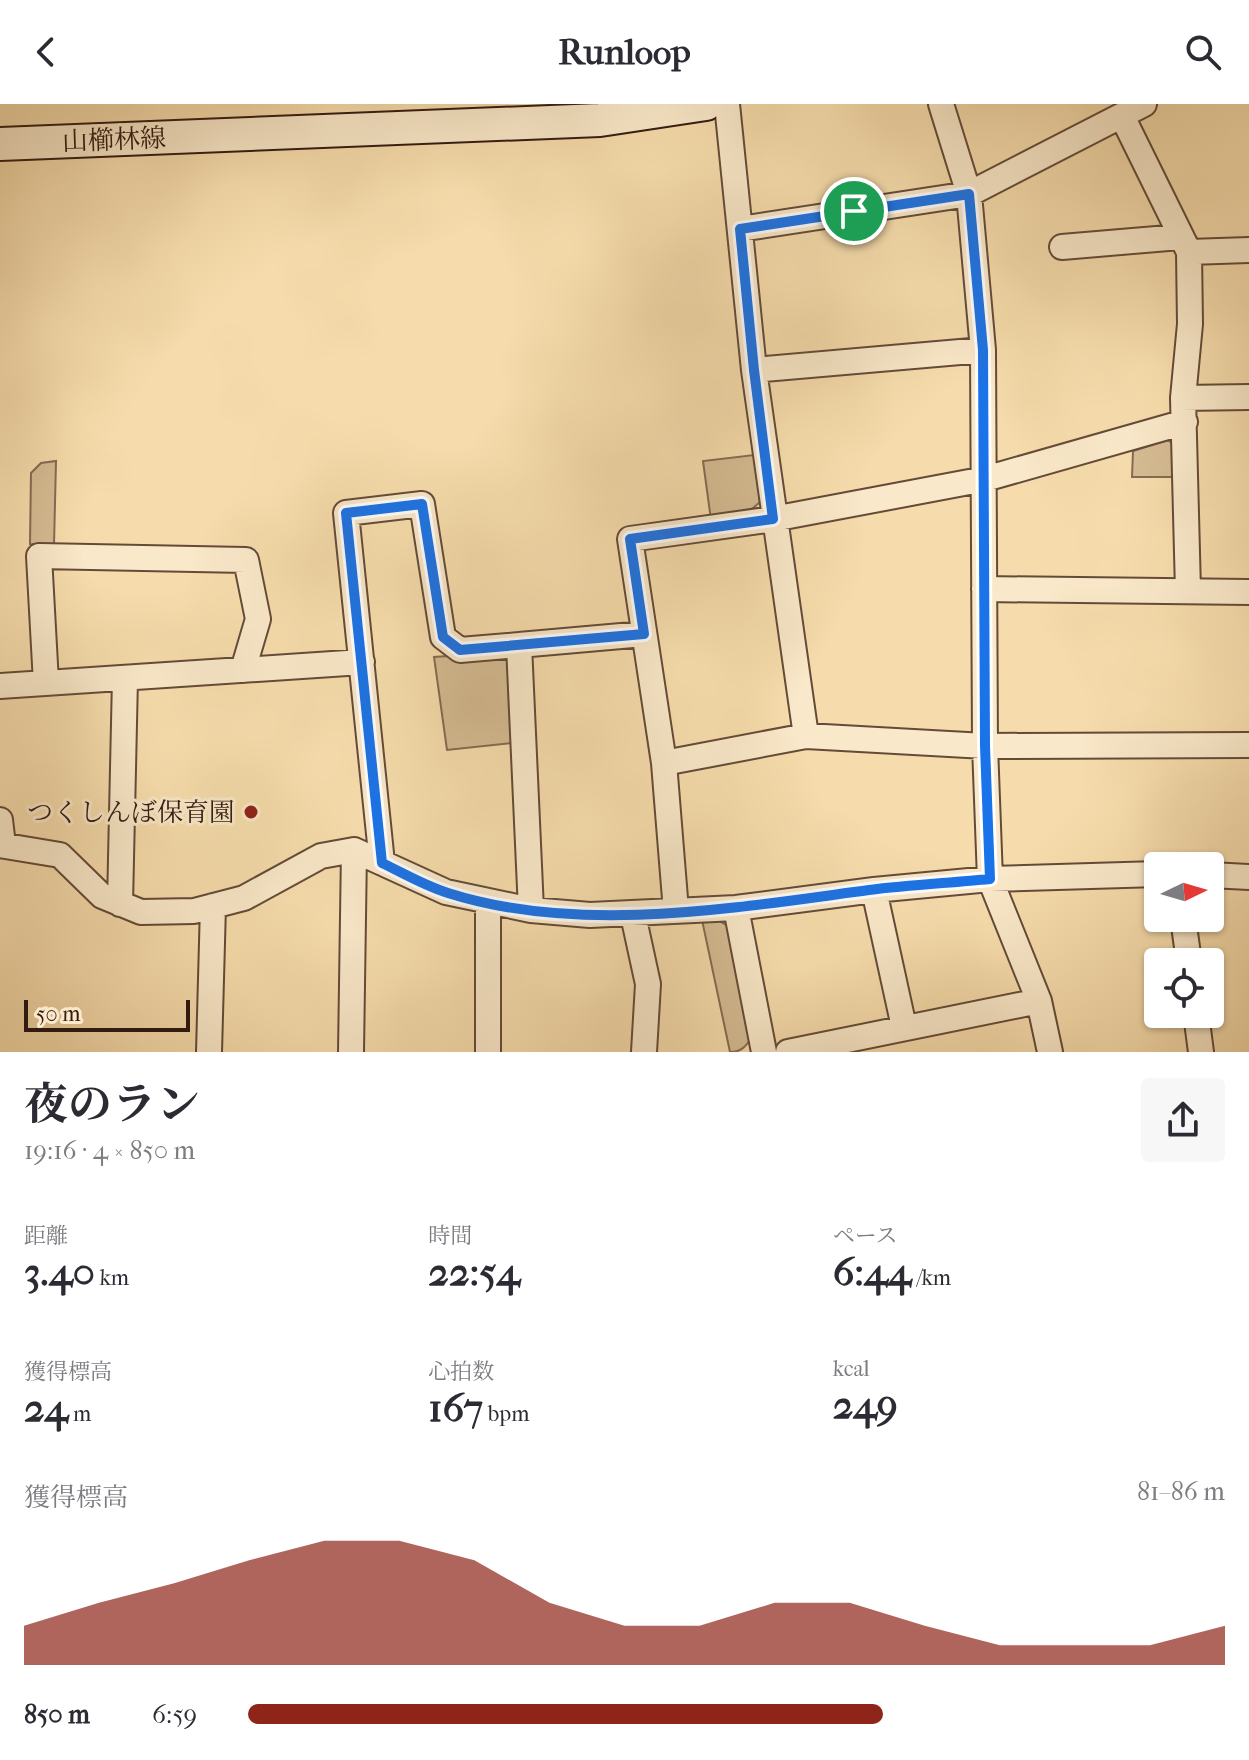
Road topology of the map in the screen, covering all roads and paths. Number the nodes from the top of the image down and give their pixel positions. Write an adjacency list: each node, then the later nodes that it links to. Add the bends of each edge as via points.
1 (706, 104): 6 (main road, 山櫛林線, via 600,120)
2 (727, 104): 8 (street)
3 (941, 104): 7 (street)
4 (1144, 104): 5 (street)
5 (1122, 116): 7 (street); 9 (street)
6 (0, 144)
7 (969, 194): 8 (street); 12 (street)
8 (740, 229): 13 (street)
9 (1184, 244): 10 (street); 11 (street); 15 (street, via 1190,324)
10 (1062, 247)
11 (1249, 250)
12 (983, 350): 13 (street); 16 (street)
13 (754, 370): 17 (street)
14 (1249, 397): 15 (street)
15 (1184, 410): 16 (street); 19 (street)
16 (985, 479): 17 (street); 18 (street)
17 (773, 519): 21 (street, via 630,539); 28 (street)
18 (984, 589): 19 (street); 30 (street)
19 (1188, 591): 20 (street)
20 (1249, 592)
21 (644, 634): 22 (street); 31 (street)
22 (519, 645): 23 (street, via 460,650 443,637 422,504 346,513); 45 (street)
23 (362, 662): 24 (street); 35 (street)
24 (243, 670): 25 (street); 26 (street, via 258,619 246,560 39,556)
25 (125, 678): 26 (street); 42 (street)
26 (46, 683): 27 (street)
27 (0, 686)
28 (806, 736): 30 (street); 31 (street)
29 (1249, 745): 30 (street)
30 (985, 746): 39 (street)
31 (664, 763): 46 (street)
32 (0, 820): 33 (street)
33 (2, 845): 42 (street, via 60,855 102,896)
34 (354, 850): 35 (street); 43 (street, via 321,856 244,898); 52 (street)
35 (382, 863): 41 (street, via 446,892)
36 (1144, 874): 39 (street)
37 (1224, 876): 38 (street)
38 (1249, 877)
39 (990, 879): 40 (street); 48 (street)
40 (874, 890): 44 (street); 49 (street)
41 (488, 903): 45 (street); 53 (street)
42 (120, 904): 43 (street, via 141,912)
43 (213, 906): 51 (street)
44 (736, 908): 46 (street); 55 (street)
45 (531, 910): 47 (street)
46 (676, 911): 47 (street)
47 (633, 915): 54 (street, via 648,984)
48 (1039, 1001): 49 (street); 57 (street)
49 (904, 1027): 56 (street)
50 (1198, 1028): 58 (street)
51 (209, 1052)
52 (351, 1052)
53 (488, 1052)
54 (644, 1052)
55 (764, 1052)
56 (788, 1052)
57 (1050, 1052)
58 (1201, 1052)

